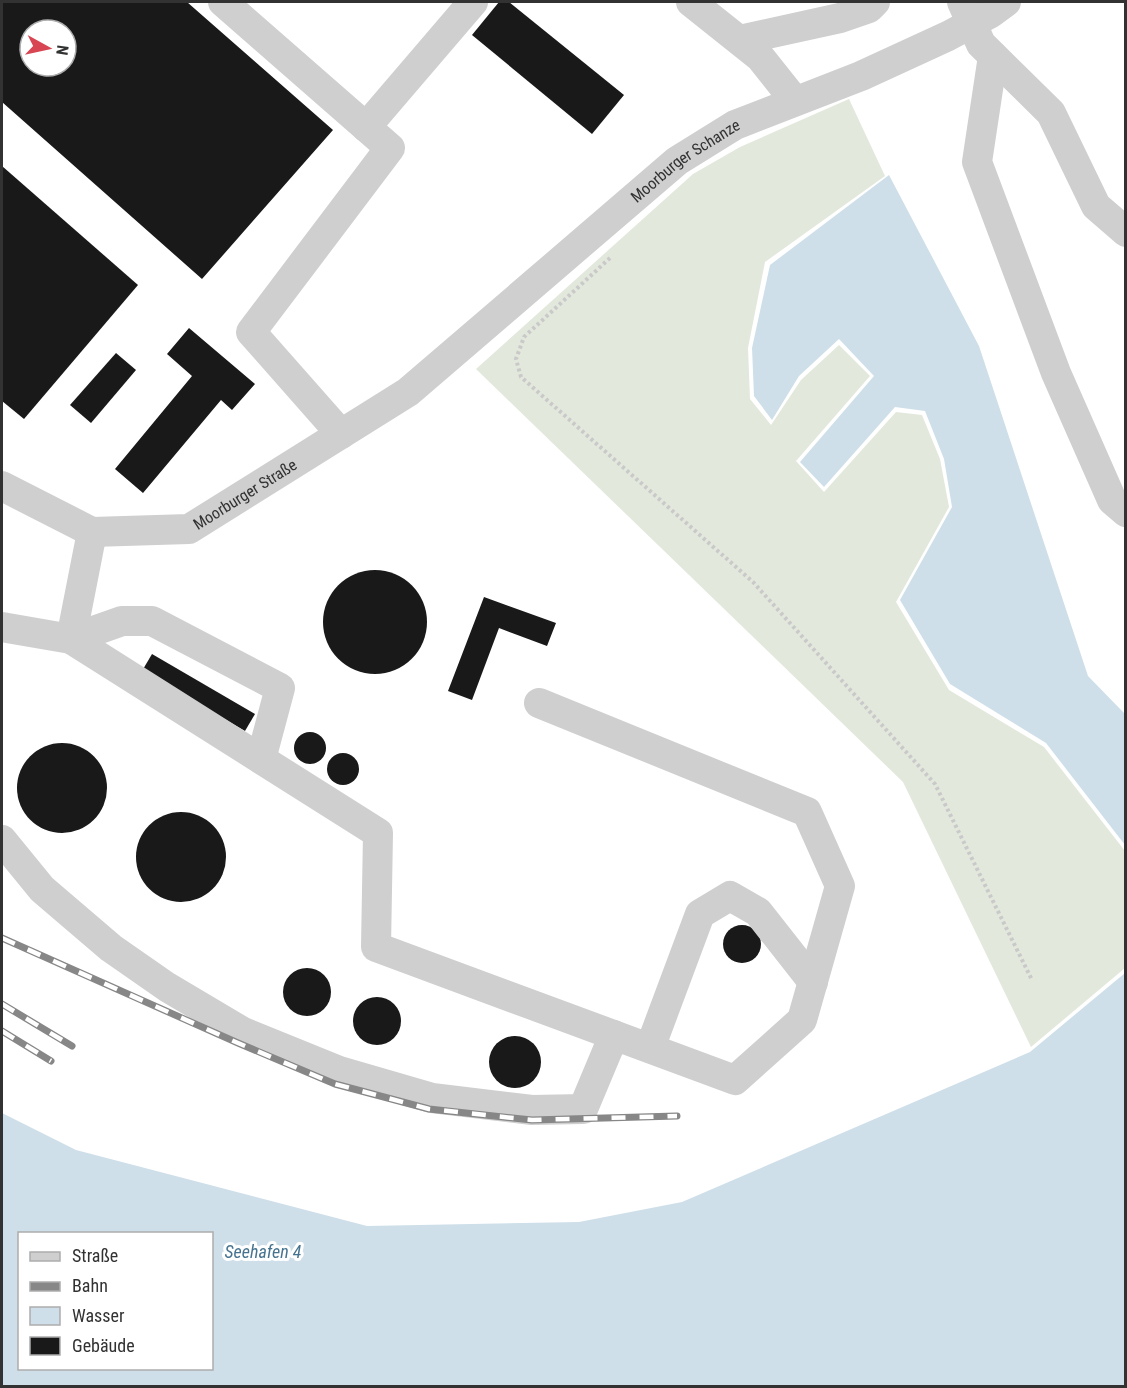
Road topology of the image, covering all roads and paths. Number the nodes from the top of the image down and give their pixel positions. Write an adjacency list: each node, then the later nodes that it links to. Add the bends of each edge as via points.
1 (223, 2): 10 (street)
2 (473, 2): 10 (street)
3 (691, 2): 7 (street)
4 (875, 2): 7 (street, via 840,18)
5 (1006, 2): 6 (street, Moorburger Schanze, via 991,13)
6 (966, 12): 8 (street, via 981,44); 9 (street, Moorburger Schanze, via 948,36)
7 (740, 40): 9 (street, via 760,57)
8 (993, 56): 11 (street, via 1050,113 1096,206); 16 (street, via 977,162 1056,373 1112,500)
9 (795, 101): 13 (street, Moorburger Schanze, via 735,125 677,160)
10 (366, 127): 14 (street, via 390,148 251,332)
11 (1125, 232)
12 (610, 257): 23 (path, via 524,337 516,359 521,377 753,582 935,784)
13 (408, 392): 14 (street, Moorburger Straße)
14 (341, 434): 17 (street, Moorburger Straße, via 189,529)
15 (2, 486): 17 (street, Moorburger Straße)
16 (1125, 512)
17 (92, 532): 19 (street)
18 (2, 627): 19 (street)
19 (71, 639): 21 (street); 21 (street, via 122,621 153,621 280,688)
20 (539, 703): 24 (street, via 807,812 840,886)
21 (261, 759): 25 (street, via 378,833 376,947)
22 (2, 840): 25 (street, via 42,890 148,974 243,1032 339,1071 432,1098 532,1110 583,1109)
23 (1032, 980)
24 (813, 982): 26 (street, via 802,1020 735,1080); 26 (street, via 758,912 729,896 700,914)
25 (614, 1035): 26 (street)
26 (650, 1048)

